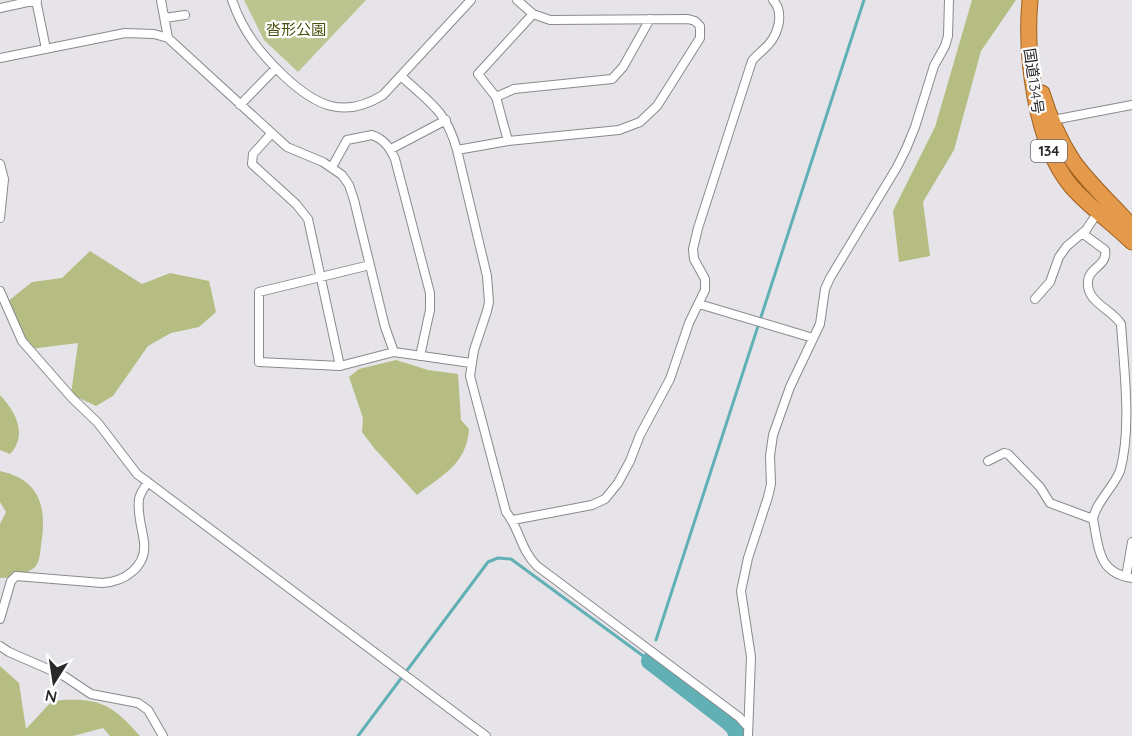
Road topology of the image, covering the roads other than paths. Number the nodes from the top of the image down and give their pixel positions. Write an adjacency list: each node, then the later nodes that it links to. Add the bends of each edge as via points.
1 (37, 0): 9 (street); 16 (street)
2 (161, 0): 12 (street)
3 (232, 0): 18 (street, via 248,36)
4 (471, 0): 19 (street)
5 (518, 0): 10 (street)
6 (773, 0): 42 (street, via 779,10 775,35 752,62 698,228 694,259 706,285)
7 (950, 0): 43 (street, via 948,36 915,127 897,167 830,278)
8 (1030, 0): 14 (highway, 国道134号 / 134)
9 (0, 8)
10 (533, 14): 13 (street, via 568,22); 20 (street, via 478,74)
11 (185, 15): 12 (street)
12 (165, 18): 15 (street)
13 (650, 20): 20 (street, via 612,79 514,89); 27 (street, via 695,21 701,33 648,116 619,130)
14 (1029, 29): 22 (highway, 国道134号 / 134); 25 (highway, 国道134号 / 134, via 1039,83)
15 (168, 38): 16 (street, via 125,33); 21 (street)
16 (46, 49): 17 (street)
17 (0, 58)
18 (276, 69): 19 (street, via 315,101 345,108 374,101); 21 (street)
19 (401, 76): 24 (street)
20 (496, 97): 27 (street)
21 (240, 105): 26 (street)
22 (1037, 105): 25 (highway); 33 (highway, 国道134号 / 134, via 1047,147 1058,169)
23 (1132, 105): 25 (street)
24 (446, 120): 29 (street); 30 (street)
25 (1053, 120): 28 (highway, 国道134号 / 134); 33 (highway, via 1048,130 1052,145)
26 (272, 134): 32 (street, via 287,147); 39 (street, via 253,154 252,164 308,219)
27 (508, 141): 30 (street)
28 (1064, 145): 33 (highway, via 1071,164 1098,199); 35 (highway, 国道134号 / 134, via 1089,180)
29 (391, 149): 32 (street, via 372,135 347,140); 45 (street, via 430,293)
30 (457, 150): 46 (street, via 489,290 488,311)
31 (0, 164): 34 (street, via 4,179)
32 (332, 167): 38 (street, via 349,185)
33 (1093, 207): 36 (street, via 1095,218); 37 (highway, 国道134号 / 134)
34 (0, 218)
35 (1132, 226)
36 (1082, 233): 41 (street, via 1063,251 1050,282); 50 (street, via 1105,250 1104,262 1089,275 1087,284 1096,303 1121,324 1128,428 1120,471)
37 (1132, 242)
38 (370, 265): 39 (street); 44 (street)
39 (321, 277): 47 (street); 47 (street, via 259,292 259,362)
40 (0, 291): 49 (street, via 22,341)
41 (1035, 299)
42 (699, 304): 43 (street); 51 (street, via 670,379 612,492 605,499 579,508)
43 (813, 338): 56 (street, via 773,435 771,484 741,591 751,657)
44 (394, 352): 45 (street); 47 (street)
45 (420, 356): 46 (street)
46 (471, 363): 51 (street, via 473,390 506,512)
47 (340, 366)
48 (988, 461): 50 (street, via 1008,454 1050,502)
49 (148, 482): 54 (street, via 138,512 144,544 142,556 128,576 102,583 16,576); 58 (street)
50 (1093, 519): 53 (street, via 1103,563 1110,571)
51 (513, 520): 56 (street, via 528,556 537,566 740,717)
52 (1132, 542): 53 (street)
53 (1129, 577)
54 (0, 619)
55 (0, 645): 57 (street, via 64,676 91,694 138,703 148,710)
56 (748, 732)
57 (163, 736)
58 (486, 736)

